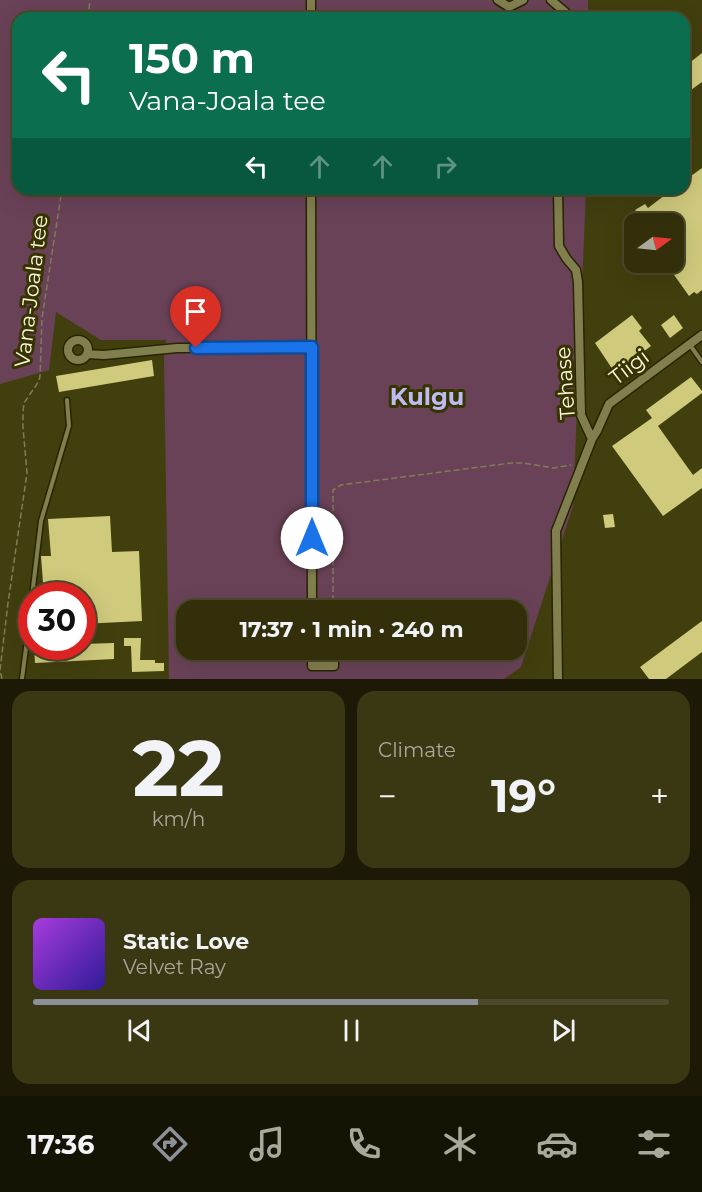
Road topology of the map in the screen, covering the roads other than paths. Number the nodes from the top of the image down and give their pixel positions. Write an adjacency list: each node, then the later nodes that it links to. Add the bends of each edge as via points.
1 (498, 0): 2 (street, via 509,7)
2 (523, 0)
3 (551, 0): 4 (street)
4 (565, 12)
5 (311, 195): 9 (street)
6 (558, 195): 13 (street, Tehase, via 559,246 576,270 578,282 581,415)
7 (702, 335): 8 (street, Tiigi)
8 (689, 344): 11 (lane); 13 (street, Tiigi, via 609,404)
9 (312, 347): 10 (street, via 177,348); 15 (street)
10 (87, 354)
11 (702, 362)
12 (67, 400): 14 (lane, via 69,426 41,521)
13 (592, 439): 20 (street, Tehase, via 556,531)
14 (34, 582)
15 (312, 600)
16 (24, 660): 19 (lane)
17 (312, 660): 18 (street, via 312,666 334,666)
18 (334, 660)
19 (22, 679)
20 (558, 679)

